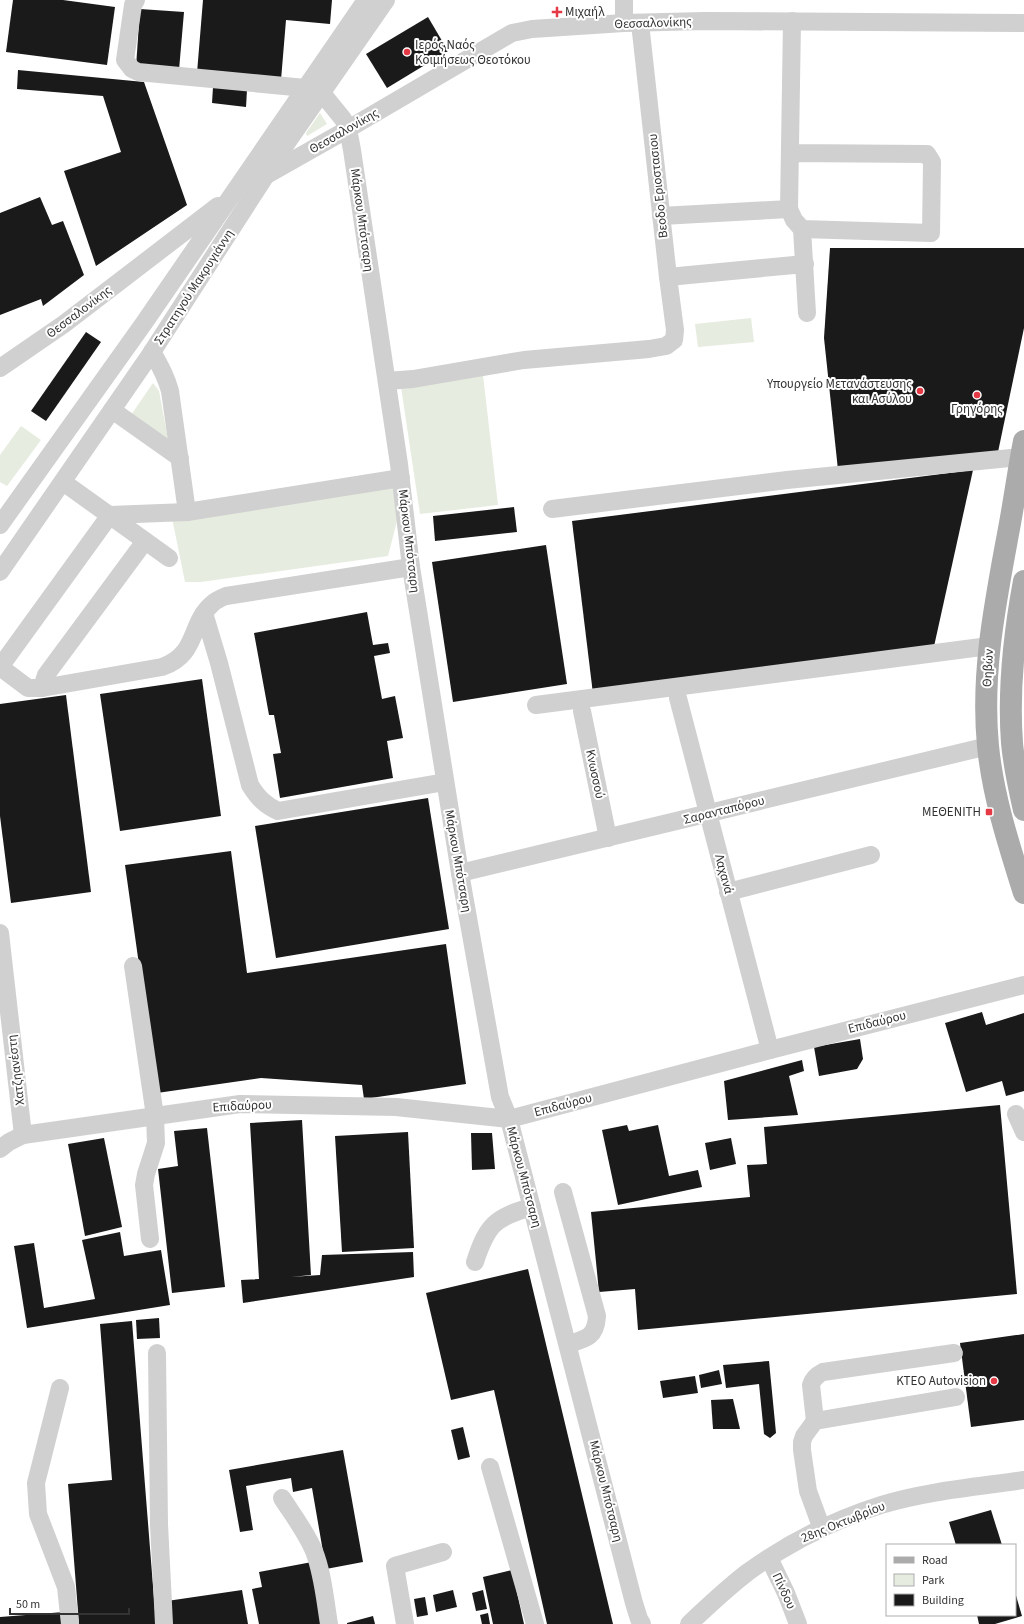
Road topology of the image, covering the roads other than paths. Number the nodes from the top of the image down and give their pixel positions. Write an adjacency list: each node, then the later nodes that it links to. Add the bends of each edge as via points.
1 (136, 0): 8 (street, via 133,5 125,60 132,70)
2 (366, 0): 8 (street, Στρατηγού Μακρυγιάννη)
3 (386, 0): 8 (street, Στρατηγού Μακρυγιάννη)
4 (624, 0): 6 (street, Βεοδο Εριοστασιου)
5 (792, 21): 6 (street, Θεσσαλονίκης); 7 (street, Θεσσαλονίκης); 12 (street)
6 (632, 23): 9 (street, Θεσσαλονίκης, via 532,29 512,33); 16 (street, Βεοδο Εριοστασιου)
7 (1024, 23)
8 (313, 90): 9 (street, Μάρκου Μπότσαρη, via 338,111); 13 (street, Στρατηγού Μακρυγιάννη)
9 (348, 129): 10 (street, Θεσσαλονίκης); 11 (street, Μάρκου Μπότσαρη)
10 (329, 140): 11 (street, via 341,141); 13 (street, Θεσσαλονίκης)
11 (352, 150): 23 (street, Μάρκου Μπότσαρη)
12 (790, 153): 15 (street); 17 (street, via 927,154 932,162 931,233)
13 (258, 173): 14 (street, Στρατηγού Μακρυγιάννη); 21 (street, Στρατηγού Μακρυγιάννη)
14 (232, 194): 22 (street, Θεσσαλονίκης, via 64,324); 32 (street, Στρατηγού Μακρυγιάννη)
15 (789, 209): 16 (street); 17 (street)
16 (661, 216): 19 (street, Βεοδο Εριοστασιου)
17 (802, 229): 18 (street)
18 (805, 264): 19 (street); 20 (street)
19 (668, 277): 23 (street, Βεοδο Εριοστασιου, via 675,330 674,340 666,346 524,360)
20 (807, 313)
21 (152, 352): 24 (street, Στρατηγού Μακρυγιάννη); 26 (street, via 167,380)
22 (0, 368)
23 (387, 381): 27 (street, Μάρκου Μπότσαρη)
24 (112, 410): 26 (street); 28 (street, Στρατηγού Μακρυγιάννη)
25 (1022, 449): 29 (street); 40 (main road, Θηβών)
26 (180, 458): 30 (street)
27 (401, 478): 30 (street); 35 (street, Μάρκου Μπότσαρη)
28 (63, 482): 31 (street); 36 (street, Στρατηγού Μακρυγιάννη)
29 (552, 509)
30 (187, 512): 31 (street)
31 (110, 516): 33 (street); 41 (street)
32 (0, 525)
33 (145, 541): 34 (street); 42 (street, via 46,675)
34 (169, 558)
35 (411, 567): 38 (street, via 226,596 212,603); 48 (street, Μάρκου Μπότσαρη)
36 (0, 572)
37 (1024, 581): 39 (main road, Θηβών)
38 (204, 613): 42 (street, via 188,648 172,663 162,667); 48 (street, via 250,785 258,798 268,807 278,811)
39 (1020, 623): 45 (main road, Θηβών, via 1012,660)
40 (989, 646): 44 (street); 47 (main road, Θηβών, via 986,705)
41 (0, 667): 42 (street, via 28,688)
42 (42, 688)
43 (678, 698): 50 (street, Λαχανά)
44 (536, 704)
45 (1017, 704): 49 (main road, Θηβών, via 1012,743)
46 (582, 711): 51 (street, Κνωσσού)
47 (988, 746): 50 (street, Σαρανταπόρου); 55 (main road, Θηβών, via 999,810)
48 (445, 782): 53 (street, Μάρκου Μπότσαρη)
49 (1024, 810)
50 (708, 814): 51 (street, Σαρανταπόρου); 54 (street, Λαχανά)
51 (608, 838): 53 (street, Σαρανταπόρου)
52 (871, 855): 54 (street)
53 (460, 873): 62 (street, Μάρκου Μπότσαρη, via 500,1097)
54 (728, 892): 59 (street, Λαχανά)
55 (1024, 893)
56 (0, 933): 64 (street, Χατζηανέστη)
57 (132, 966): 61 (street)
58 (1024, 984): 59 (street, Επιδαύρου)
59 (770, 1050): 62 (street, Επιδαύρου)
60 (1016, 1114): 63 (street)
61 (155, 1116): 62 (street, Επιδαύρου, via 246,1104 396,1108); 64 (street, Επιδαύρου); 68 (street, via 156,1143 144,1185)
62 (509, 1119): 67 (street, Μάρκου Μπότσαρη)
63 (1024, 1132)
64 (24, 1136): 65 (street, Επιδαύρου)
65 (0, 1149)
66 (563, 1192): 70 (street, via 597,1316 597,1326 591,1334 584,1340)
67 (532, 1207): 69 (street, via 514,1212 488,1230); 70 (street, Μάρκου Μπότσαρη)
68 (150, 1239)
69 (475, 1262)
70 (568, 1344): 87 (street, Μάρκου Μπότσαρη)
71 (157, 1353): 83 (street, via 158,1524)
72 (954, 1353): 75 (street, via 823,1372 812,1380 811,1385)
73 (60, 1388): 82 (street, via 36,1483 36,1498 38,1514 66,1587)
74 (956, 1397): 75 (street)
75 (816, 1421): 79 (street, via 804,1436 802,1450 808,1491)
76 (490, 1467): 86 (street)
77 (1024, 1480): 79 (street, 28ης Οκτωβρίου, via 912,1497 880,1505)
78 (282, 1498): 84 (street, via 314,1553)
79 (822, 1529): 81 (street, 28ης Οκτωβρίου)
80 (443, 1552): 85 (street, via 395,1566)
81 (768, 1558): 88 (street, 28ης Οκτωβρίου); 89 (street, Πίνδου)
82 (70, 1624)
83 (164, 1624)
84 (329, 1624)
85 (405, 1624)
86 (535, 1624)
87 (642, 1624)
88 (689, 1624)
89 (798, 1624)

